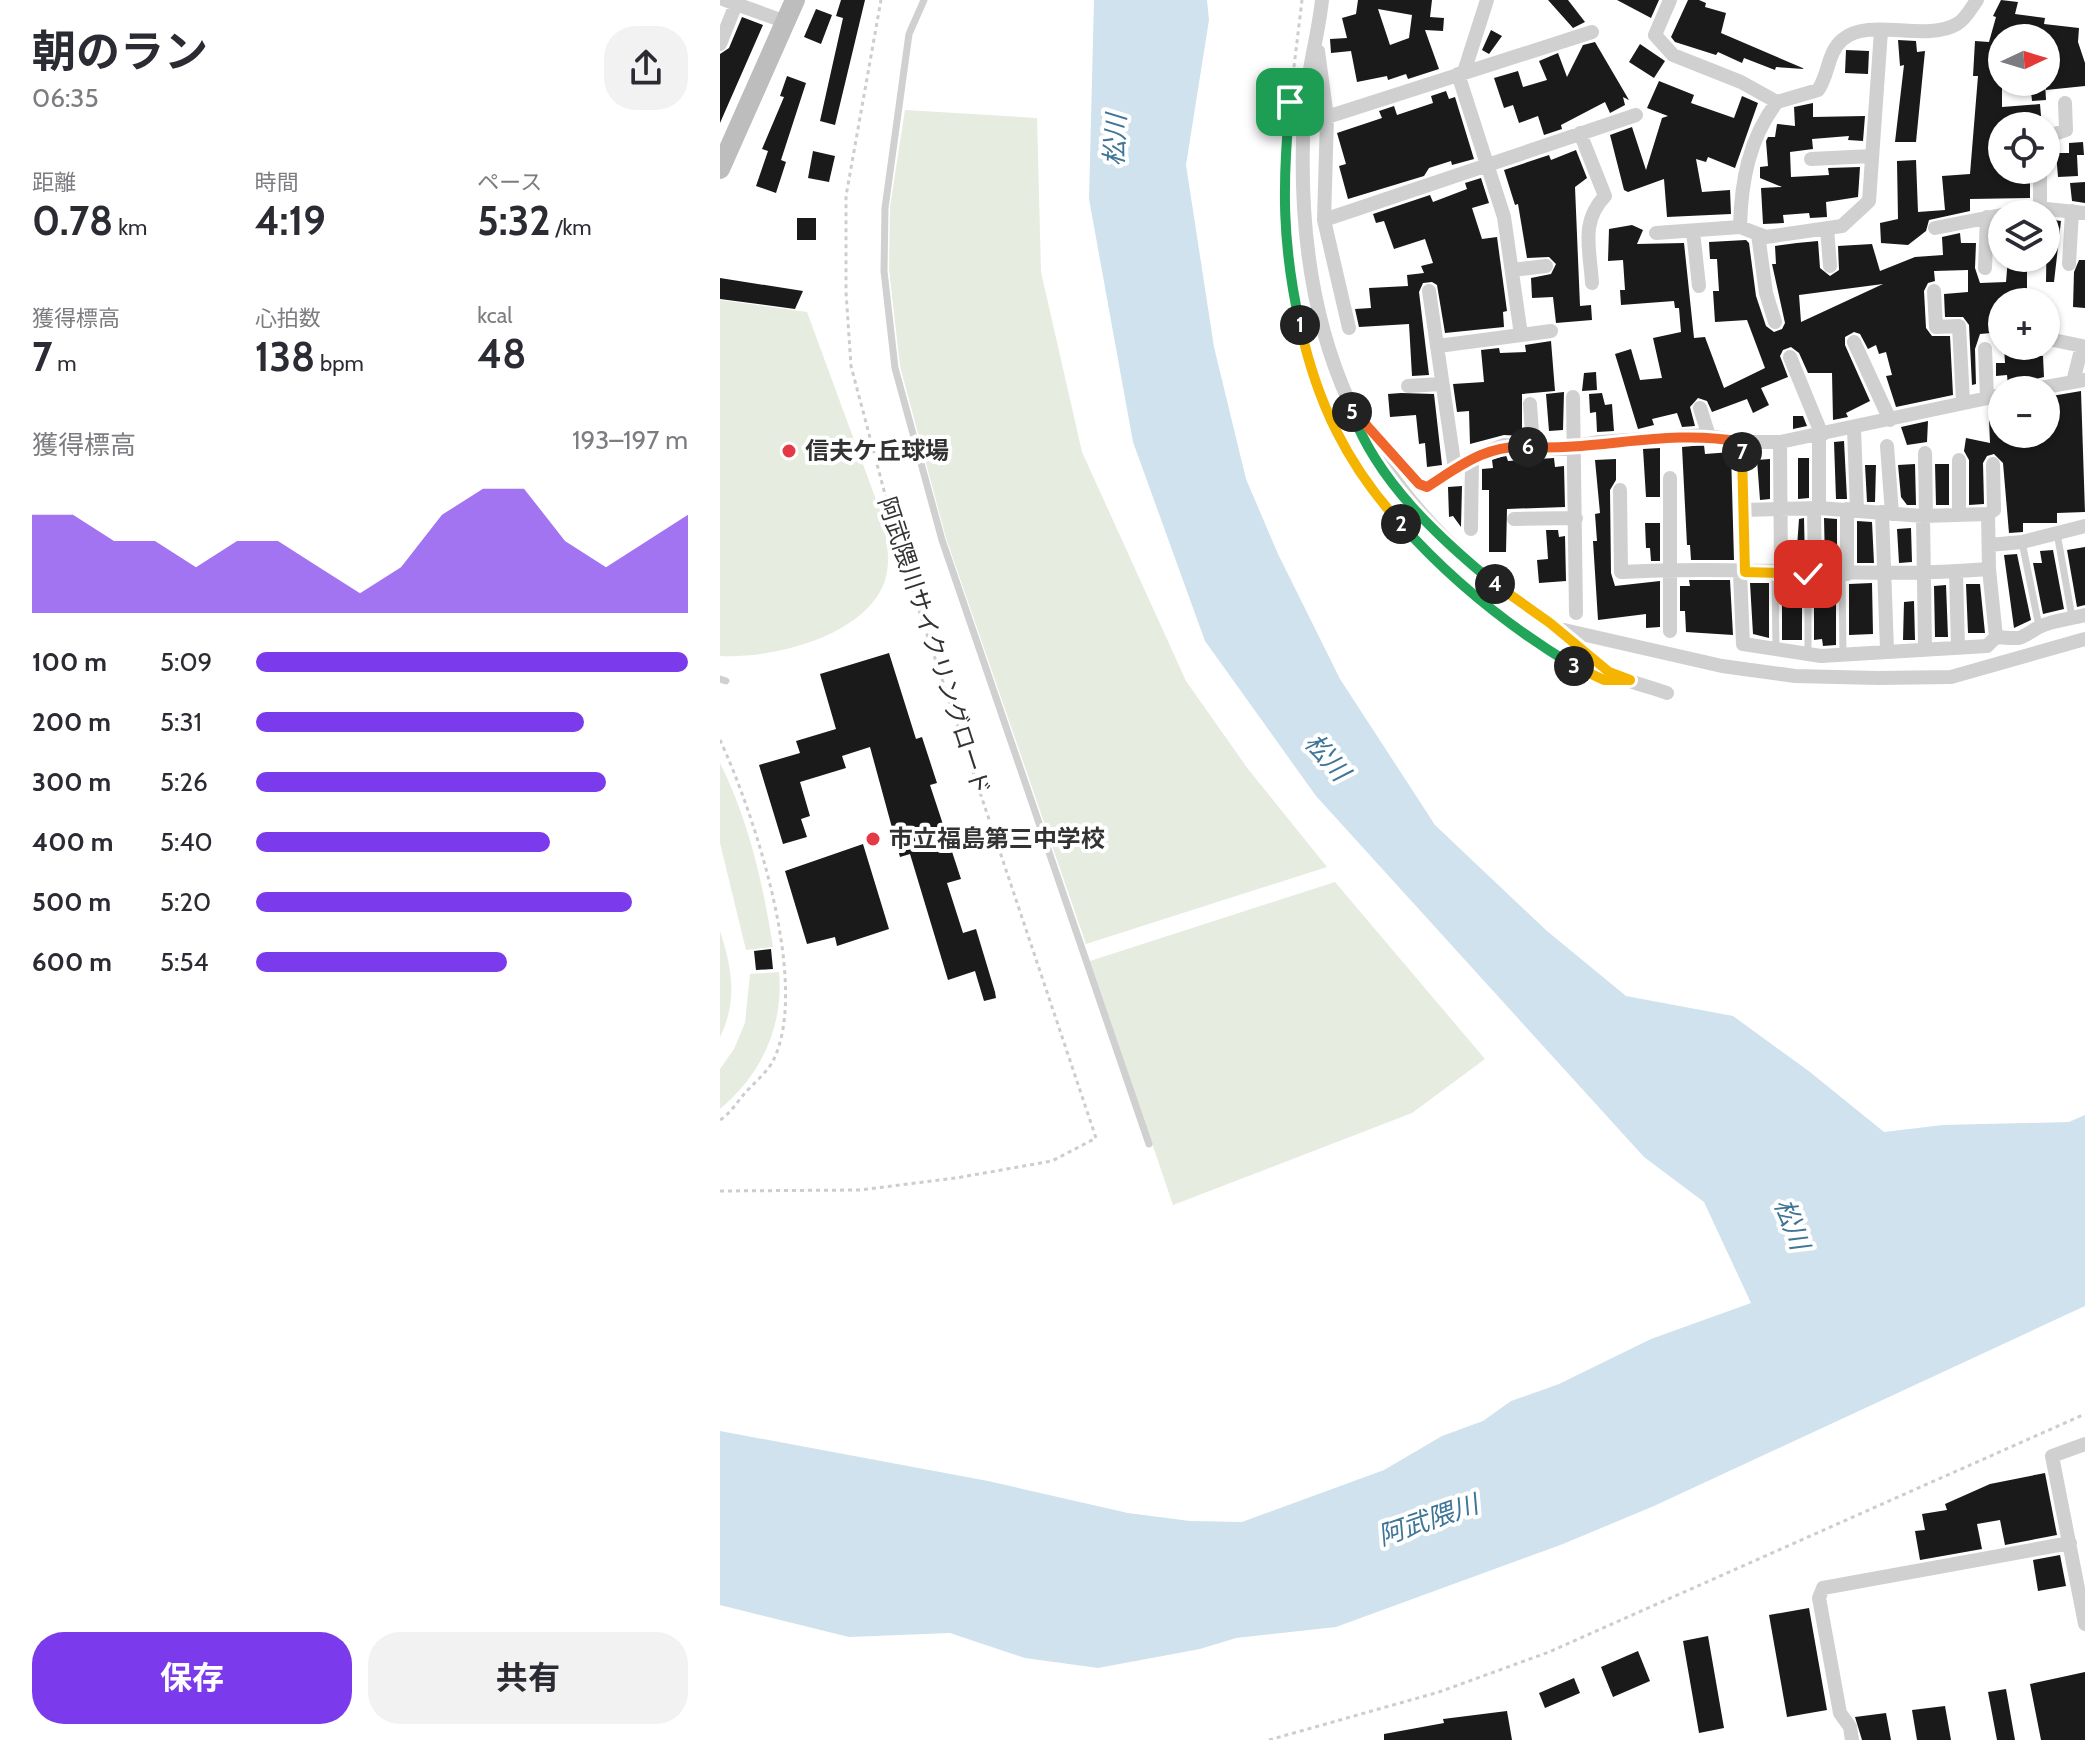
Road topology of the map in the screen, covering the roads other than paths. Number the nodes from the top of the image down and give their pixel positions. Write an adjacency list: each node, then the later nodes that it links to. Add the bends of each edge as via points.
1 (795, 0): 8 (street)
2 (924, 0): 115 (lane, via 909,34 885,208 884,271 895,368 942,540)
3 (1322, 0): 12 (street)
4 (1487, 0): 13 (street)
5 (1670, 0): 14 (street, via 1655,35 1673,55)
6 (1977, 0): 9 (street, via 1957,24)
7 (731, 2): 8 (street); 11 (street)
8 (786, 22): 23 (street)
9 (1881, 31): 14 (street, via 1867,29 1844,38 1818,90); 20 (street)
10 (1592, 32): 13 (street)
11 (720, 44)
12 (1316, 46): 17 (street); 59 (street, via 1304,110 1304,224 1327,343)
13 (1461, 73): 17 (street); 22 (street)
14 (1777, 102): 27 (street, via 1762,124 1744,173)
15 (2065, 103): 18 (street, via 2066,130)
16 (1636, 115): 19 (street)
17 (1327, 117): 26 (street)
18 (2060, 132)
19 (1580, 133): 22 (street); 38 (street, via 1605,196 1592,210 1588,231)
20 (1872, 156): 21 (street); 28 (street, via 1869,201 1842,226)
21 (1811, 159)
22 (1486, 165): 26 (street); 37 (street, via 1504,217)
23 (720, 169)
24 (2079, 212): 33 (street)
25 (1987, 217): 29 (street); 36 (street)
26 (1324, 220): 43 (street)
27 (1740, 227): 30 (street); 32 (street)
28 (1827, 228): 32 (street); 35 (street)
29 (1935, 228)
30 (1693, 231): 31 (street); 39 (street)
31 (1656, 233)
32 (1758, 234): 42 (street)
33 (2069, 264)
34 (1546, 266): 37 (street)
35 (1830, 266)
36 (1985, 268)
37 (1513, 270): 45 (street)
38 (1592, 283)
39 (1699, 286)
40 (1429, 291): 48 (street)
41 (1934, 291): 57 (street, via 1936,327 1959,326)
42 (1775, 322)
43 (1349, 328)
44 (1551, 331): 45 (street)
45 (1521, 335): 48 (street)
46 (2060, 341): 52 (street, via 2082,346)
47 (1854, 342): 61 (street)
48 (1438, 346): 53 (street)
49 (1985, 349): 51 (street)
50 (1790, 357): 64 (street)
51 (1991, 376)
52 (2079, 381)
53 (1441, 384): 54 (street); 74 (street)
54 (1408, 386)
55 (1573, 397): 69 (street)
56 (1988, 397): 57 (street)
57 (1963, 401): 61 (street)
58 (1530, 404): 68 (street)
59 (1351, 408): 74 (street, via 1419,484 1427,487); 103 (street, via 1388,475 1426,521 1500,588)
60 (1700, 408): 63 (street)
61 (1890, 420): 62 (street)
62 (1854, 428): 64 (street); 80 (street)
63 (1709, 436): 65 (street); 69 (street)
64 (1821, 436): 66 (street); 77 (street)
65 (1741, 442): 66 (street); 78 (street)
66 (1780, 442): 79 (street)
67 (1887, 446): 81 (street)
68 (1533, 447): 69 (street); 71 (street, via 1504,445)
69 (1576, 448): 85 (street)
70 (1925, 453): 84 (street)
71 (1472, 458): 74 (street); 88 (street)
72 (1959, 460): 83 (street)
73 (1993, 464): 82 (street, via 1994,510)
74 (1455, 469)
75 (1670, 478): 92 (street)
76 (1620, 490): 92 (street, via 1621,572)
77 (1817, 508): 79 (street); 80 (street); 98 (street)
78 (1743, 510): 79 (street); 94 (street)
79 (1780, 510): 96 (street)
80 (1852, 510): 81 (street); 99 (street)
81 (1887, 513): 84 (street); 100 (street)
82 (1988, 514): 83 (street); 91 (street)
83 (1959, 515): 84 (street)
84 (1924, 516): 97 (street)
85 (1576, 518): 86 (street); 101 (street)
86 (1514, 519)
87 (2085, 526): 89 (street)
88 (1471, 529)
89 (2057, 533): 90 (street); 102 (lane)
90 (2022, 542): 91 (street); 104 (lane)
91 (1989, 545): 93 (street)
92 (1669, 569): 94 (street); 105 (street)
93 (1989, 569): 95 (street); 106 (street)
94 (1743, 572): 96 (street); 110 (street, via 1743,644)
95 (1956, 572): 97 (street); 109 (street)
96 (1778, 573): 98 (street); 110 (lane)
97 (1923, 573): 100 (street); 108 (street)
98 (1811, 574): 99 (street); 113 (lane)
99 (1845, 574): 100 (street); 112 (lane)
100 (1883, 574): 111 (street)
101 (1576, 613)
102 (2079, 617): 104 (street)
103 (1550, 623): 107 (street, via 1570,633 1707,663 1822,677 1951,677); 114 (street, via 1609,672)
104 (2039, 627): 106 (street, via 2031,636)
105 (1670, 631)
106 (1996, 637): 109 (street, via 1987,646)
107 (2085, 639)
108 (1925, 647): 109 (street); 111 (street)
109 (1958, 647)
110 (1776, 649): 113 (street)
111 (1887, 650): 112 (street)
112 (1843, 654): 113 (street)
113 (1808, 655)
114 (1667, 693)
115 (1149, 1144)
116 (2085, 1444): 117 (street, via 2052,1456)
117 (2070, 1543): 118 (street); 119 (street, via 1823,1588 1819,1598 1837,1698)
118 (2085, 1624)
119 (1852, 1740)

